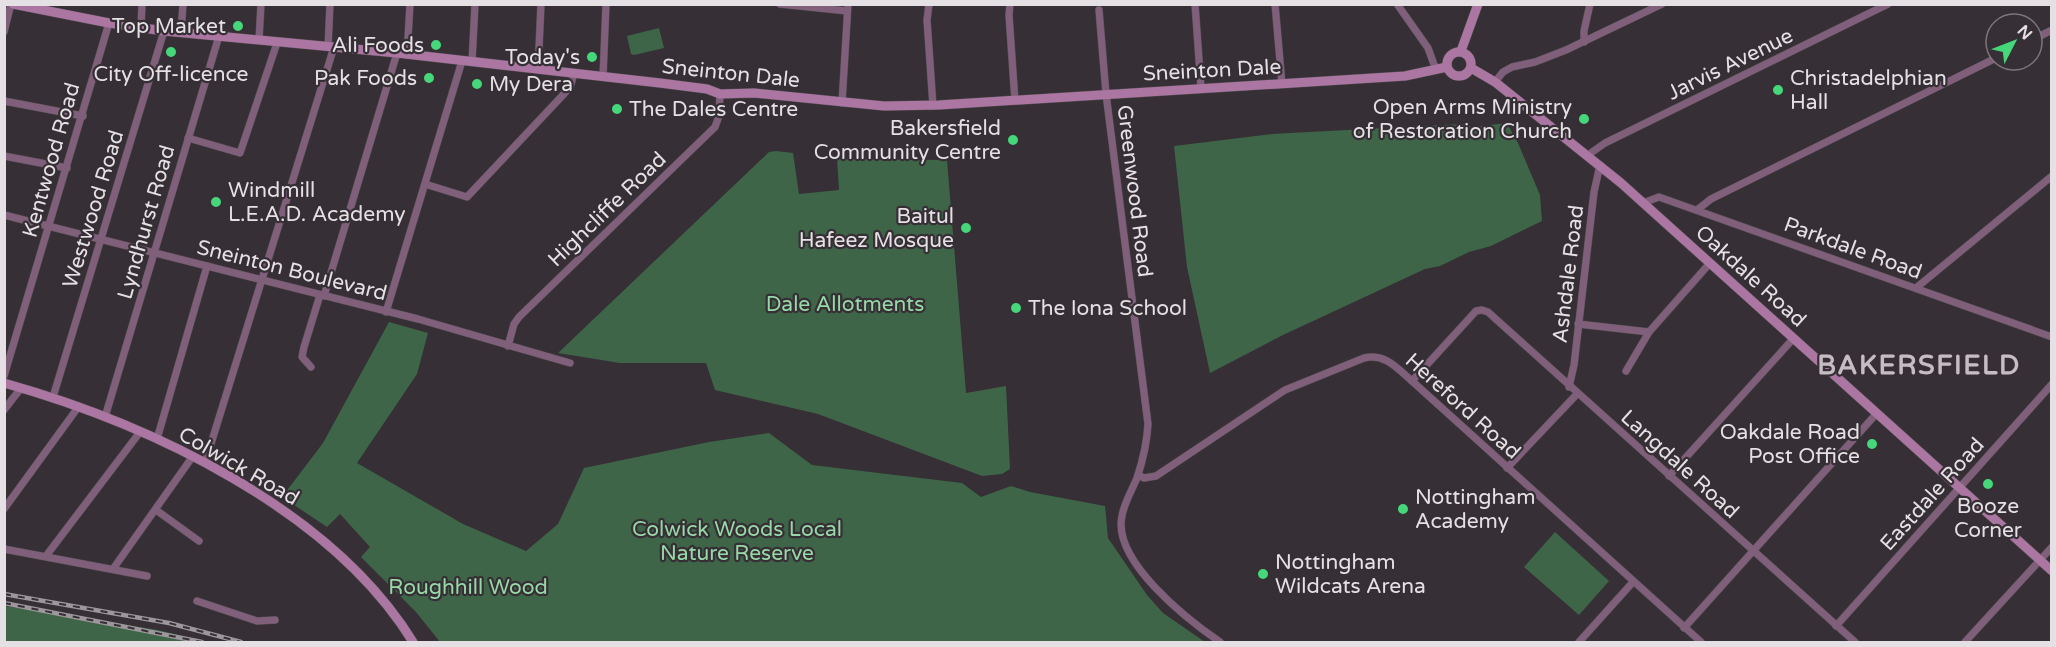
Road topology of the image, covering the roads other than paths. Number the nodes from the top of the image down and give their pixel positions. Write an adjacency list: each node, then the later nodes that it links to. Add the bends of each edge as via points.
1 (12, 4): 24 (street, Sneinton Dale); 28 (street)
2 (66, 4): 24 (street)
3 (142, 4): 26 (street)
4 (183, 4): 29 (street)
5 (261, 4): 31 (street)
6 (330, 4): 34 (street)
7 (410, 4): 36 (street)
8 (475, 4): 38 (street)
9 (541, 4): 42 (street)
10 (606, 4): 45 (street)
11 (780, 4): 21 (street)
12 (928, 4): 54 (street)
13 (1010, 4): 51 (street)
14 (1195, 4): 48 (street)
15 (1275, 4): 47 (street)
16 (1397, 4): 43 (street, via 1428,48)
17 (1478, 4): 35 (street)
18 (1590, 4): 33 (street)
19 (1662, 4): 33 (street)
20 (1888, 4): 22 (street, Jarvis Avenue)
21 (847, 8): 53 (street)
22 (1874, 8): 57 (street, Jarvis Avenue)
23 (1099, 10): 50 (street, Greenwood Road)
24 (65, 15): 25 (street, Sneinton Dale)
25 (109, 23): 26 (street, Sneinton Dale); 55 (street, Kentwood Road)
26 (141, 27): 27 (street, Sneinton Dale)
27 (164, 31): 29 (street, Sneinton Dale); 67 (street, Westwood Road)
28 (4, 32)
29 (181, 32): 30 (street, Sneinton Dale)
30 (219, 36): 31 (street, Sneinton Dale); 56 (street, Lyndhurst Road)
31 (259, 40): 32 (street, Sneinton Dale)
32 (277, 42): 34 (street, Sneinton Dale); 56 (street, via 240,153)
33 (1584, 42): 46 (street, via 1542,60 1512,67)
34 (331, 47): 36 (street, Sneinton Dale); 71 (street)
35 (1461, 51): 40 (street, via 1448,57); 41 (street, via 1471,59)
36 (402, 54): 37 (street, Sneinton Dale); 73 (street)
37 (462, 61): 38 (street, Sneinton Dale); 62 (street)
38 (472, 62): 42 (street, Sneinton Dale)
39 (1984, 63): 64 (street)
40 (1447, 67): 41 (street, Sneinton Dale, via 1459,76); 43 (street, Sneinton Dale)
41 (1471, 68): 46 (street, Oakdale Road)
42 (538, 70): 44 (street, Sneinton Dale)
43 (1436, 70): 47 (street, Sneinton Dale, via 1405,76)
44 (574, 74): 45 (street, Sneinton Dale); 62 (street, via 570,87 467,197)
45 (603, 77): 49 (street, Sneinton Dale, via 707,89)
46 (1495, 82): 57 (street, Oakdale Road)
47 (1282, 84): 48 (street, Sneinton Dale)
48 (1201, 88): 50 (street, Sneinton Dale)
49 (720, 94): 53 (street, Sneinton Dale, via 754,93); 79 (street, Highcliffe Road, via 715,127 519,317)
50 (1106, 94): 51 (street, Sneinton Dale); 100 (street, Greenwood Road, via 1147,415 1147,439)
51 (1016, 100): 54 (street, Sneinton Dale)
52 (4, 101): 55 (street)
53 (842, 103): 54 (street, Sneinton Dale)
54 (933, 105)
55 (82, 116): 60 (street, Kentwood Road)
56 (188, 138): 68 (street, Lyndhurst Road)
57 (1588, 154): 59 (street, Oakdale Road)
58 (4, 156): 60 (street)
59 (1600, 165): 63 (street, Oakdale Road); 75 (street, Ashdale Road)
60 (67, 168): 66 (street, Kentwood Road)
61 (2052, 176): 72 (street)
62 (425, 184): 74 (street)
63 (1643, 203): 64 (street, Parkdale Road, via 1659,197); 69 (street, Oakdale Road)
64 (1696, 210): 72 (street, Parkdale Road)
65 (4, 215): 66 (street, Sneinton Boulevard)
66 (49, 226): 67 (street, Sneinton Boulevard); 83 (street, Kentwood Road)
67 (102, 239): 68 (street, Sneinton Boulevard); 90 (street, Westwood Road)
68 (155, 253): 70 (street, Sneinton Boulevard); 94 (street, Lyndhurst Road)
69 (1710, 263): 76 (street); 78 (street, Oakdale Road)
70 (207, 266): 71 (street, Sneinton Boulevard); 96 (street)
71 (263, 281): 73 (street, Sneinton Boulevard); 98 (street)
72 (1916, 288): 77 (street, Parkdale Road)
73 (322, 295): 74 (street, Sneinton Boulevard); 81 (street, via 302,357)
74 (386, 312): 79 (street, Sneinton Boulevard)
75 (1578, 324): 76 (street); 87 (street, Ashdale Road)
76 (1649, 332): 82 (street)
77 (2052, 337)
78 (1793, 339): 93 (street, Oakdale Road); 101 (street)
79 (508, 346): 80 (street, Sneinton Boulevard)
80 (570, 363)
81 (311, 367)
82 (1626, 371)
83 (4, 376)
84 (1412, 381): 87 (street, Langdale Road, via 1476,311 1482,310); 99 (street, Hereford Road); 100 (street, Hereford Road, via 1383,357 1364,358 1285,390 1156,476)
85 (4, 383): 88 (street, Colwick Road)
86 (2052, 384): 102 (street, Eastdale Road)
87 (1569, 387): 89 (street, Langdale Road)
88 (21, 388): 90 (street, Colwick Road); 92 (street)
89 (1576, 394): 99 (street); 101 (street, Langdale Road)
90 (53, 397): 91 (street, Colwick Road)
91 (79, 406): 94 (street, Colwick Road); 103 (street)
92 (4, 410)
93 (1877, 413): 102 (street, Oakdale Road); 108 (street)
94 (105, 417): 95 (street, Colwick Road)
95 (140, 432): 96 (street, Colwick Road); 109 (street)
96 (157, 439): 97 (street, Colwick Road)
97 (194, 456): 98 (street, Colwick Road); 104 (street)
98 (205, 463): 119 (street, Colwick Road, via 308,528 347,561)
99 (1507, 468): 114 (street, Hereford Road)
100 (1138, 475): 120 (street, Greenwood Road, via 1122,516 1126,546 1163,596)
101 (1670, 476): 108 (street, Langdale Road)
102 (1959, 489): 110 (street, Oakdale Road); 117 (street, Eastdale Road)
103 (4, 509)
104 (156, 510): 105 (street); 111 (street)
105 (199, 541)
106 (2052, 547): 110 (street)
107 (4, 549): 109 (street)
108 (1753, 552): 117 (street, Langdale Road); 118 (street)
109 (46, 556): 111 (street)
110 (2040, 560): 112 (street, Oakdale Road); 124 (street)
111 (113, 569): 113 (street)
112 (2052, 571)
113 (147, 576)
114 (1633, 582): 118 (street, Hereford Road); 121 (street)
115 (196, 601): 116 (street, via 257,621)
116 (275, 620)
117 (1836, 626): 123 (street, Langdale Road)
118 (1684, 628): 122 (street, Hereford Road)
119 (413, 642)
120 (1220, 642)
121 (1579, 642)
122 (1701, 642)
123 (1855, 642)
124 (1965, 642)

